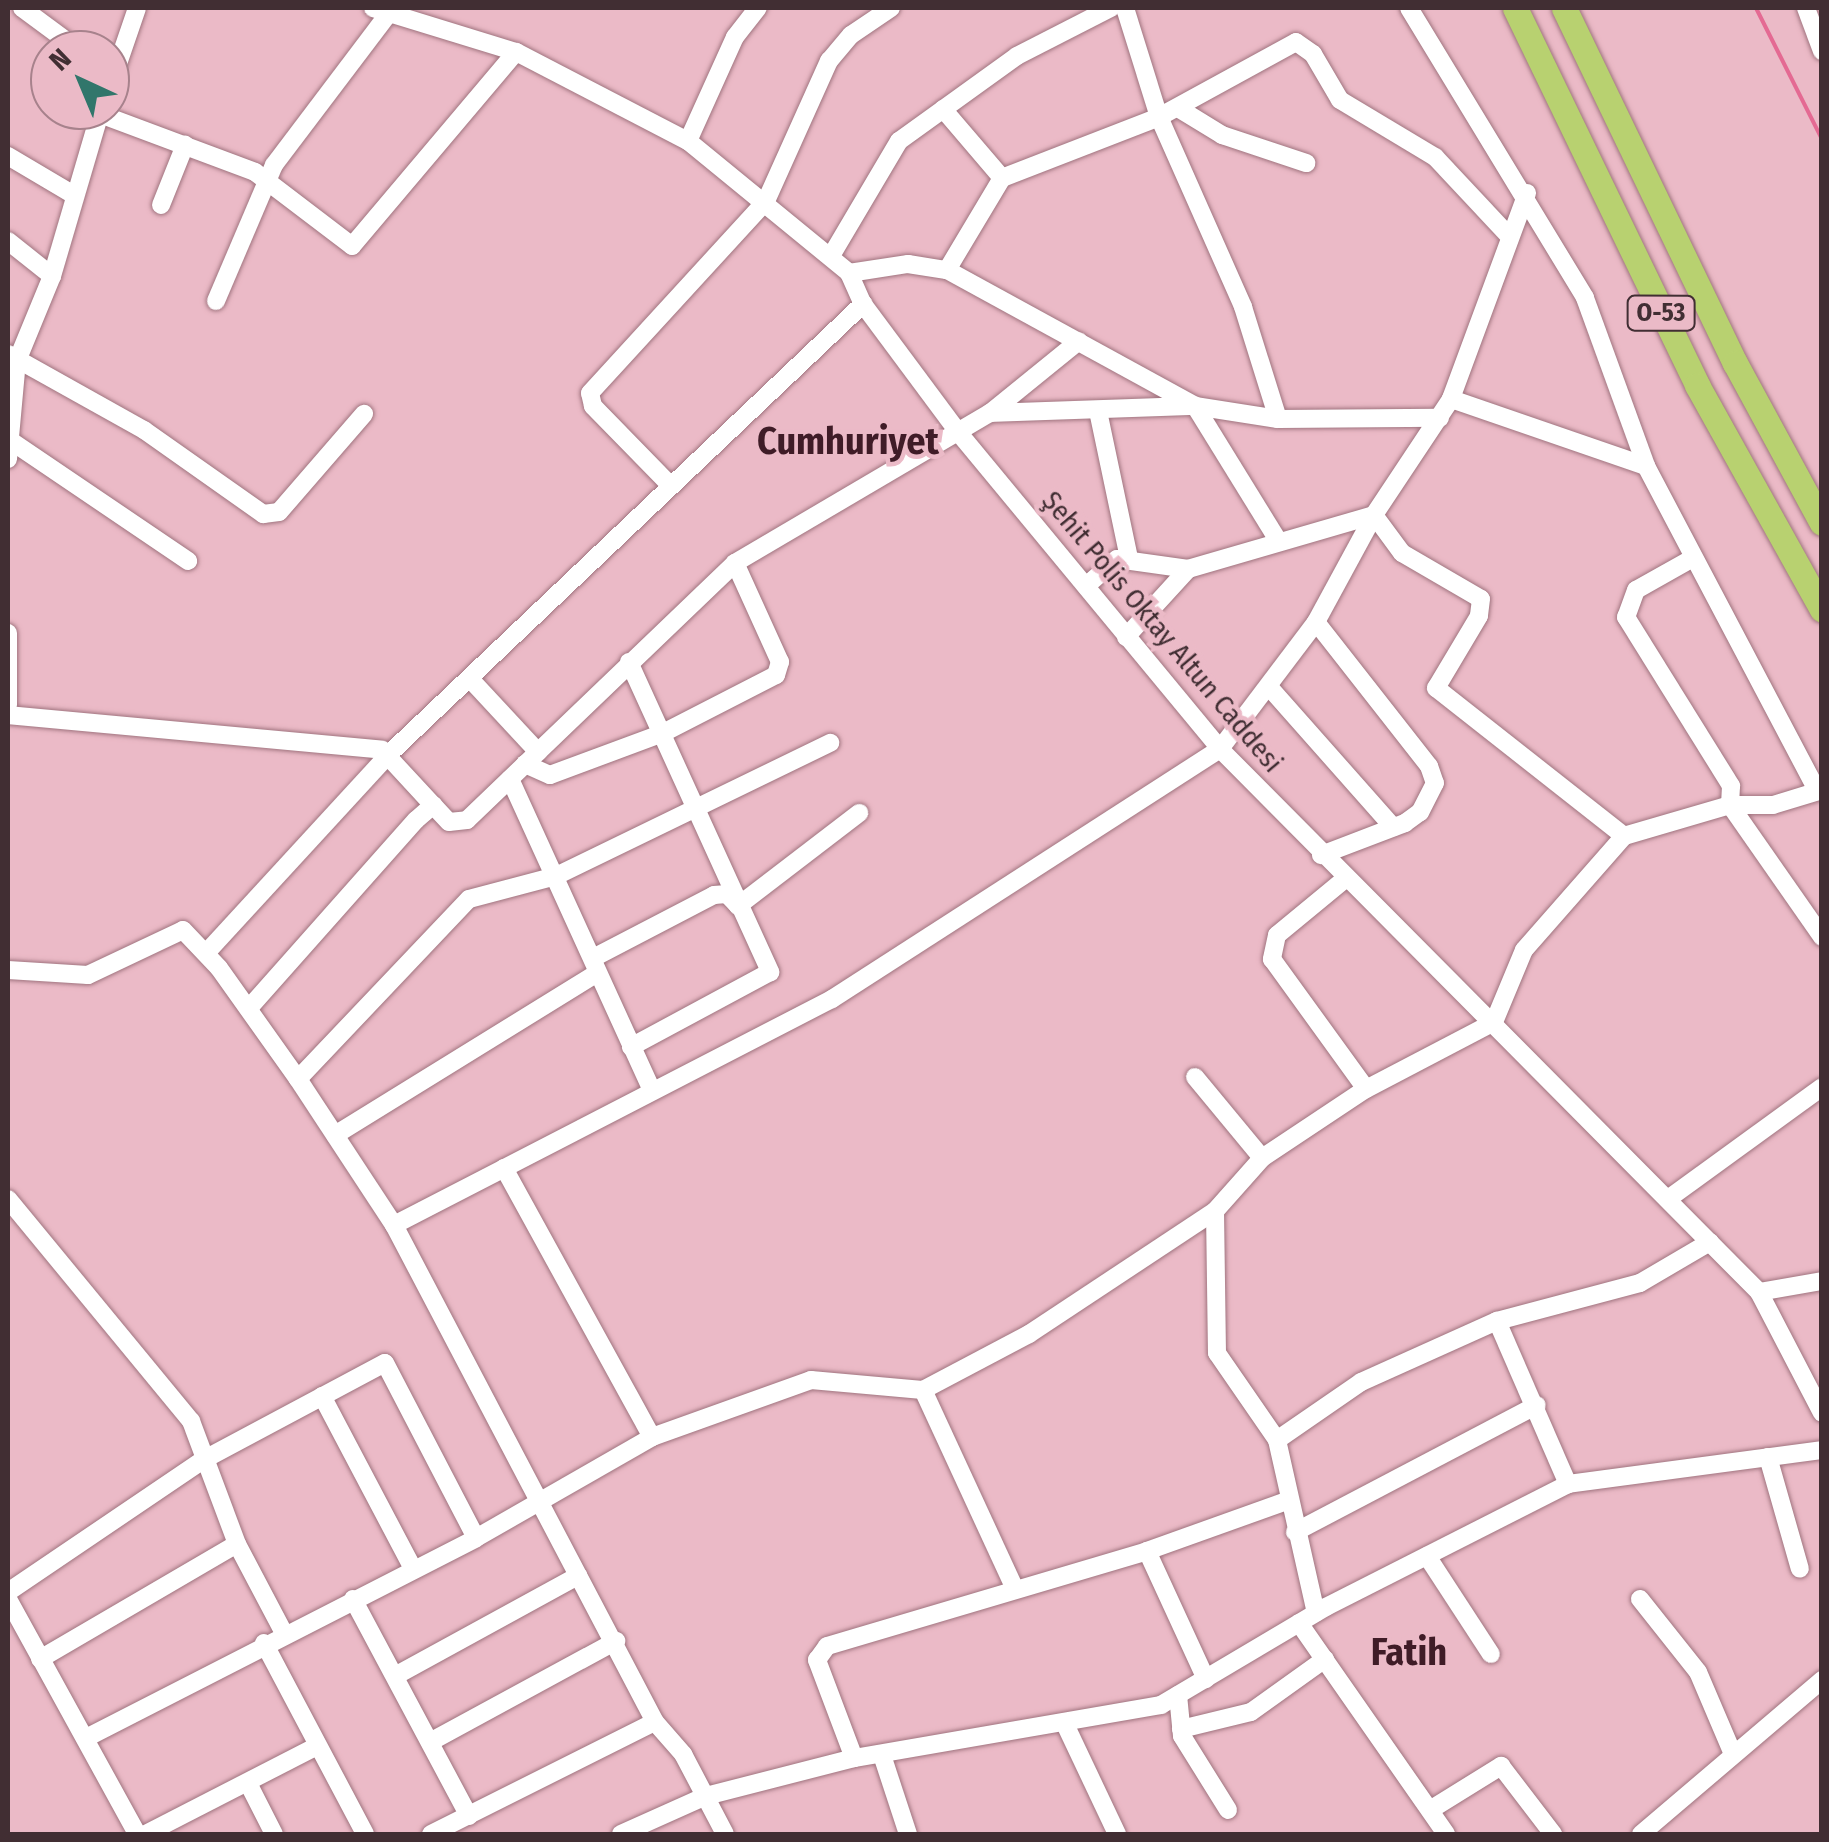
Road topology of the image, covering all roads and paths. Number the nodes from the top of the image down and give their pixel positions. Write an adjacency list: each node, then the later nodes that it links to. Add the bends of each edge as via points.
1 (22, 8): 11 (street)
2 (757, 8): 19 (street, via 735,36)
3 (890, 8): 27 (street, via 829,61)
4 (1111, 8): 15 (street, via 1017,56)
5 (1125, 8): 16 (street)
6 (1409, 8): 25 (street)
7 (1516, 8): 59 (highway, O-53, via 1697,385)
8 (1564, 8): 51 (highway, O-53, via 1727,346)
9 (1806, 8): 12 (street)
10 (381, 10): 13 (street, Şehit Polis Oktay Altun Caddesi); 24 (street)
11 (52, 30)
12 (1822, 51)
13 (516, 52): 19 (street, Şehit Polis Oktay Altun Caddesi); 24 (street, via 352,246)
14 (1178, 108): 16 (street); 22 (street, via 1222,135); 29 (street, via 1296,42 1312,54 1340,100 1434,157)
15 (943, 109): 23 (street); 31 (street, via 899,141)
16 (1159, 117): 23 (street); 45 (street, via 1243,307)
17 (130, 124): 20 (street)
18 (94, 130): 26 (street)
19 (688, 142): 27 (street, Şehit Polis Oktay Altun Caddesi)
20 (184, 145): 24 (street); 28 (street)
21 (8, 156): 26 (street)
22 (1306, 164)
23 (1002, 178): 32 (street)
24 (266, 181): 35 (street)
25 (1527, 193): 29 (street); 48 (street, via 1585,298)
26 (74, 195): 34 (street)
27 (766, 201): 31 (street, Şehit Polis Oktay Altun Caddesi); 49 (street, via 590,393 594,406)
28 (162, 205)
29 (1508, 234): 39 (street)
30 (8, 241): 34 (street)
31 (830, 256): 33 (street, Şehit Polis Oktay Altun Caddesi)
32 (946, 270): 33 (street, via 908,264); 37 (street)
33 (849, 273): 36 (street, Şehit Polis Oktay Altun Caddesi)
34 (52, 276): 38 (street)
35 (216, 302)
36 (863, 304): 46 (street, Şehit Polis Oktay Altun Caddesi); 49 (street)
37 (1079, 341): 40 (street); 41 (street)
38 (12, 358): 43 (street, via 144,430 263,514 279,512); 47 (street)
39 (1451, 399): 44 (street); 48 (street)
40 (1194, 406): 42 (street); 45 (street); 52 (street)
41 (990, 412): 42 (street); 46 (street)
42 (1098, 412): 53 (street)
43 (364, 414)
44 (1440, 418): 45 (street); 50 (street)
45 (1278, 419)
46 (958, 432): 56 (street); 58 (street, Şehit Polis Oktay Altun Caddesi)
47 (9, 450): 55 (street)
48 (1646, 466): 54 (street)
49 (671, 486): 64 (street)
50 (1374, 515): 52 (street); 60 (street); 80 (street, via 1402,553 1482,599 1479,616 1436,688)
51 (1822, 523)
52 (1276, 539): 57 (street)
53 (1129, 558): 57 (street); 58 (street, via 1117,558)
54 (1693, 558): 74 (street); 76 (street, via 1636,590 1626,618 1731,786)
55 (188, 561)
56 (735, 562): 63 (street); 68 (street, via 780,670)
57 (1188, 570): 62 (street)
58 (1086, 586): 62 (street, Şehit Polis Oktay Altun Caddesi)
59 (1822, 610)
60 (1316, 622): 65 (street); 79 (street, via 1429,766 1434,783 1420,812)
61 (8, 634): 66 (street)
62 (1126, 636): 70 (street, Şehit Polis Oktay Altun Caddesi)
63 (628, 662): 68 (street); 72 (street)
64 (472, 681): 71 (street); 72 (street)
65 (1270, 688): 70 (street); 79 (street)
66 (8, 705)
67 (8, 715): 71 (street)
68 (663, 732): 72 (street, via 550,775); 77 (street)
69 (830, 744): 77 (street)
70 (1220, 749): 81 (street, Şehit Polis Oktay Altun Caddesi); 95 (street, via 832,1000)
71 (389, 754): 75 (street); 86 (street)
72 (532, 758): 73 (street)
73 (510, 779): 75 (street, via 457,825); 82 (street)
74 (1819, 791): 76 (street, via 1773,805)
75 (433, 805): 89 (street)
76 (1730, 805): 80 (street); 85 (street)
77 (698, 810): 82 (street); 84 (street)
78 (859, 813): 84 (street)
79 (1394, 827): 81 (street)
80 (1624, 836): 90 (street, via 1533,938)
81 (1321, 855): 83 (street, Şehit Polis Oktay Altun Caddesi)
82 (556, 876): 87 (street); 93 (street, via 470,899)
83 (1344, 880): 90 (street, Şehit Polis Oktay Altun Caddesi); 96 (street, via 1276,935 1272,959)
84 (738, 906): 87 (street, via 727,894 714,895); 91 (street, via 768,976)
85 (1822, 937)
86 (208, 952): 88 (street, via 184,930 172,931 88,975); 89 (street)
87 (596, 966): 91 (street); 97 (street)
88 (8, 970)
89 (249, 1008): 93 (street)
90 (1494, 1022): 96 (street); 101 (street, Şehit Polis Oktay Altun Caddesi)
91 (632, 1047): 95 (street)
92 (1196, 1077): 98 (street)
93 (298, 1079): 97 (street)
94 (1822, 1087): 101 (street)
95 (651, 1089): 99 (street)
96 (1366, 1089): 98 (street)
97 (335, 1134): 103 (street)
98 (1262, 1158): 102 (street)
99 (504, 1168): 103 (street); 112 (street)
100 (8, 1199): 116 (street, via 192,1421)
101 (1668, 1199): 104 (street, Şehit Polis Oktay Altun Caddesi)
102 (1216, 1211): 108 (street, via 1029,1334); 113 (street, via 1217,1353)
103 (394, 1225): 118 (street)
104 (1710, 1242): 106 (street, Şehit Polis Oktay Altun Caddesi); 107 (street, via 1640,1283)
105 (1822, 1281): 106 (street)
106 (1760, 1292): 111 (street, Şehit Polis Oktay Altun Caddesi)
107 (1497, 1321): 110 (street); 113 (street, via 1361,1382)
108 (924, 1390): 112 (street, via 811,1380); 128 (street)
109 (322, 1396): 116 (street); 121 (street, via 385,1363); 125 (street)
110 (1537, 1405): 117 (street); 120 (street)
111 (1822, 1414)
112 (652, 1436): 118 (street)
113 (1277, 1440): 119 (street)
114 (1822, 1450): 115 (street)
115 (1768, 1457): 117 (street); 126 (street)
116 (203, 1460): 122 (street); 129 (street)
117 (1568, 1484): 124 (street)
118 (536, 1498): 121 (street); 127 (street)
119 (1287, 1501): 120 (street); 123 (street)
120 (1295, 1532): 132 (street)
121 (476, 1538): 125 (street)
122 (237, 1544): 134 (street); 138 (street)
123 (1147, 1551): 128 (street); 141 (street)
124 (1427, 1556): 132 (street); 137 (street)
125 (412, 1567): 130 (street)
126 (1800, 1570)
127 (578, 1576): 135 (street); 140 (street)
128 (1015, 1588): 152 (street, via 820,1652)
129 (8, 1596): 138 (street)
130 (353, 1599): 134 (street); 140 (street)
131 (1640, 1600): 150 (street, via 1698,1672)
132 (1316, 1613): 133 (street)
133 (1299, 1623): 139 (street); 141 (street)
134 (284, 1632): 136 (street)
135 (616, 1641): 144 (street); 148 (street)
136 (264, 1642): 147 (street); 149 (street)
137 (1491, 1654)
138 (40, 1660): 147 (street)
139 (1325, 1660): 146 (street, via 1251,1712); 156 (street)
140 (395, 1676): 148 (street)
141 (1206, 1679): 143 (street)
142 (1822, 1680): 150 (street)
143 (1178, 1696): 145 (street); 146 (street)
144 (655, 1722): 154 (street); 157 (street)
145 (1065, 1724): 151 (street); 166 (street)
146 (1182, 1729): 155 (street)
147 (86, 1738): 158 (street)
148 (430, 1742): 157 (street)
149 (315, 1747): 153 (street); 161 (street)
150 (1733, 1754): 169 (street)
151 (882, 1755): 152 (street); 165 (street)
152 (854, 1758): 154 (street)
153 (249, 1785): 159 (street); 160 (street)
154 (706, 1796): 163 (street); 164 (street)
155 (1228, 1810)
156 (1430, 1810): 167 (street); 168 (street, via 1501,1766)
157 (469, 1816): 162 (street)
158 (136, 1834)
159 (146, 1834)
160 (274, 1834)
161 (365, 1834)
162 (431, 1834)
163 (621, 1834)
164 (725, 1834)
165 (908, 1834)
166 (1117, 1834)
167 (1446, 1834)
168 (1553, 1834)
169 (1641, 1834)

